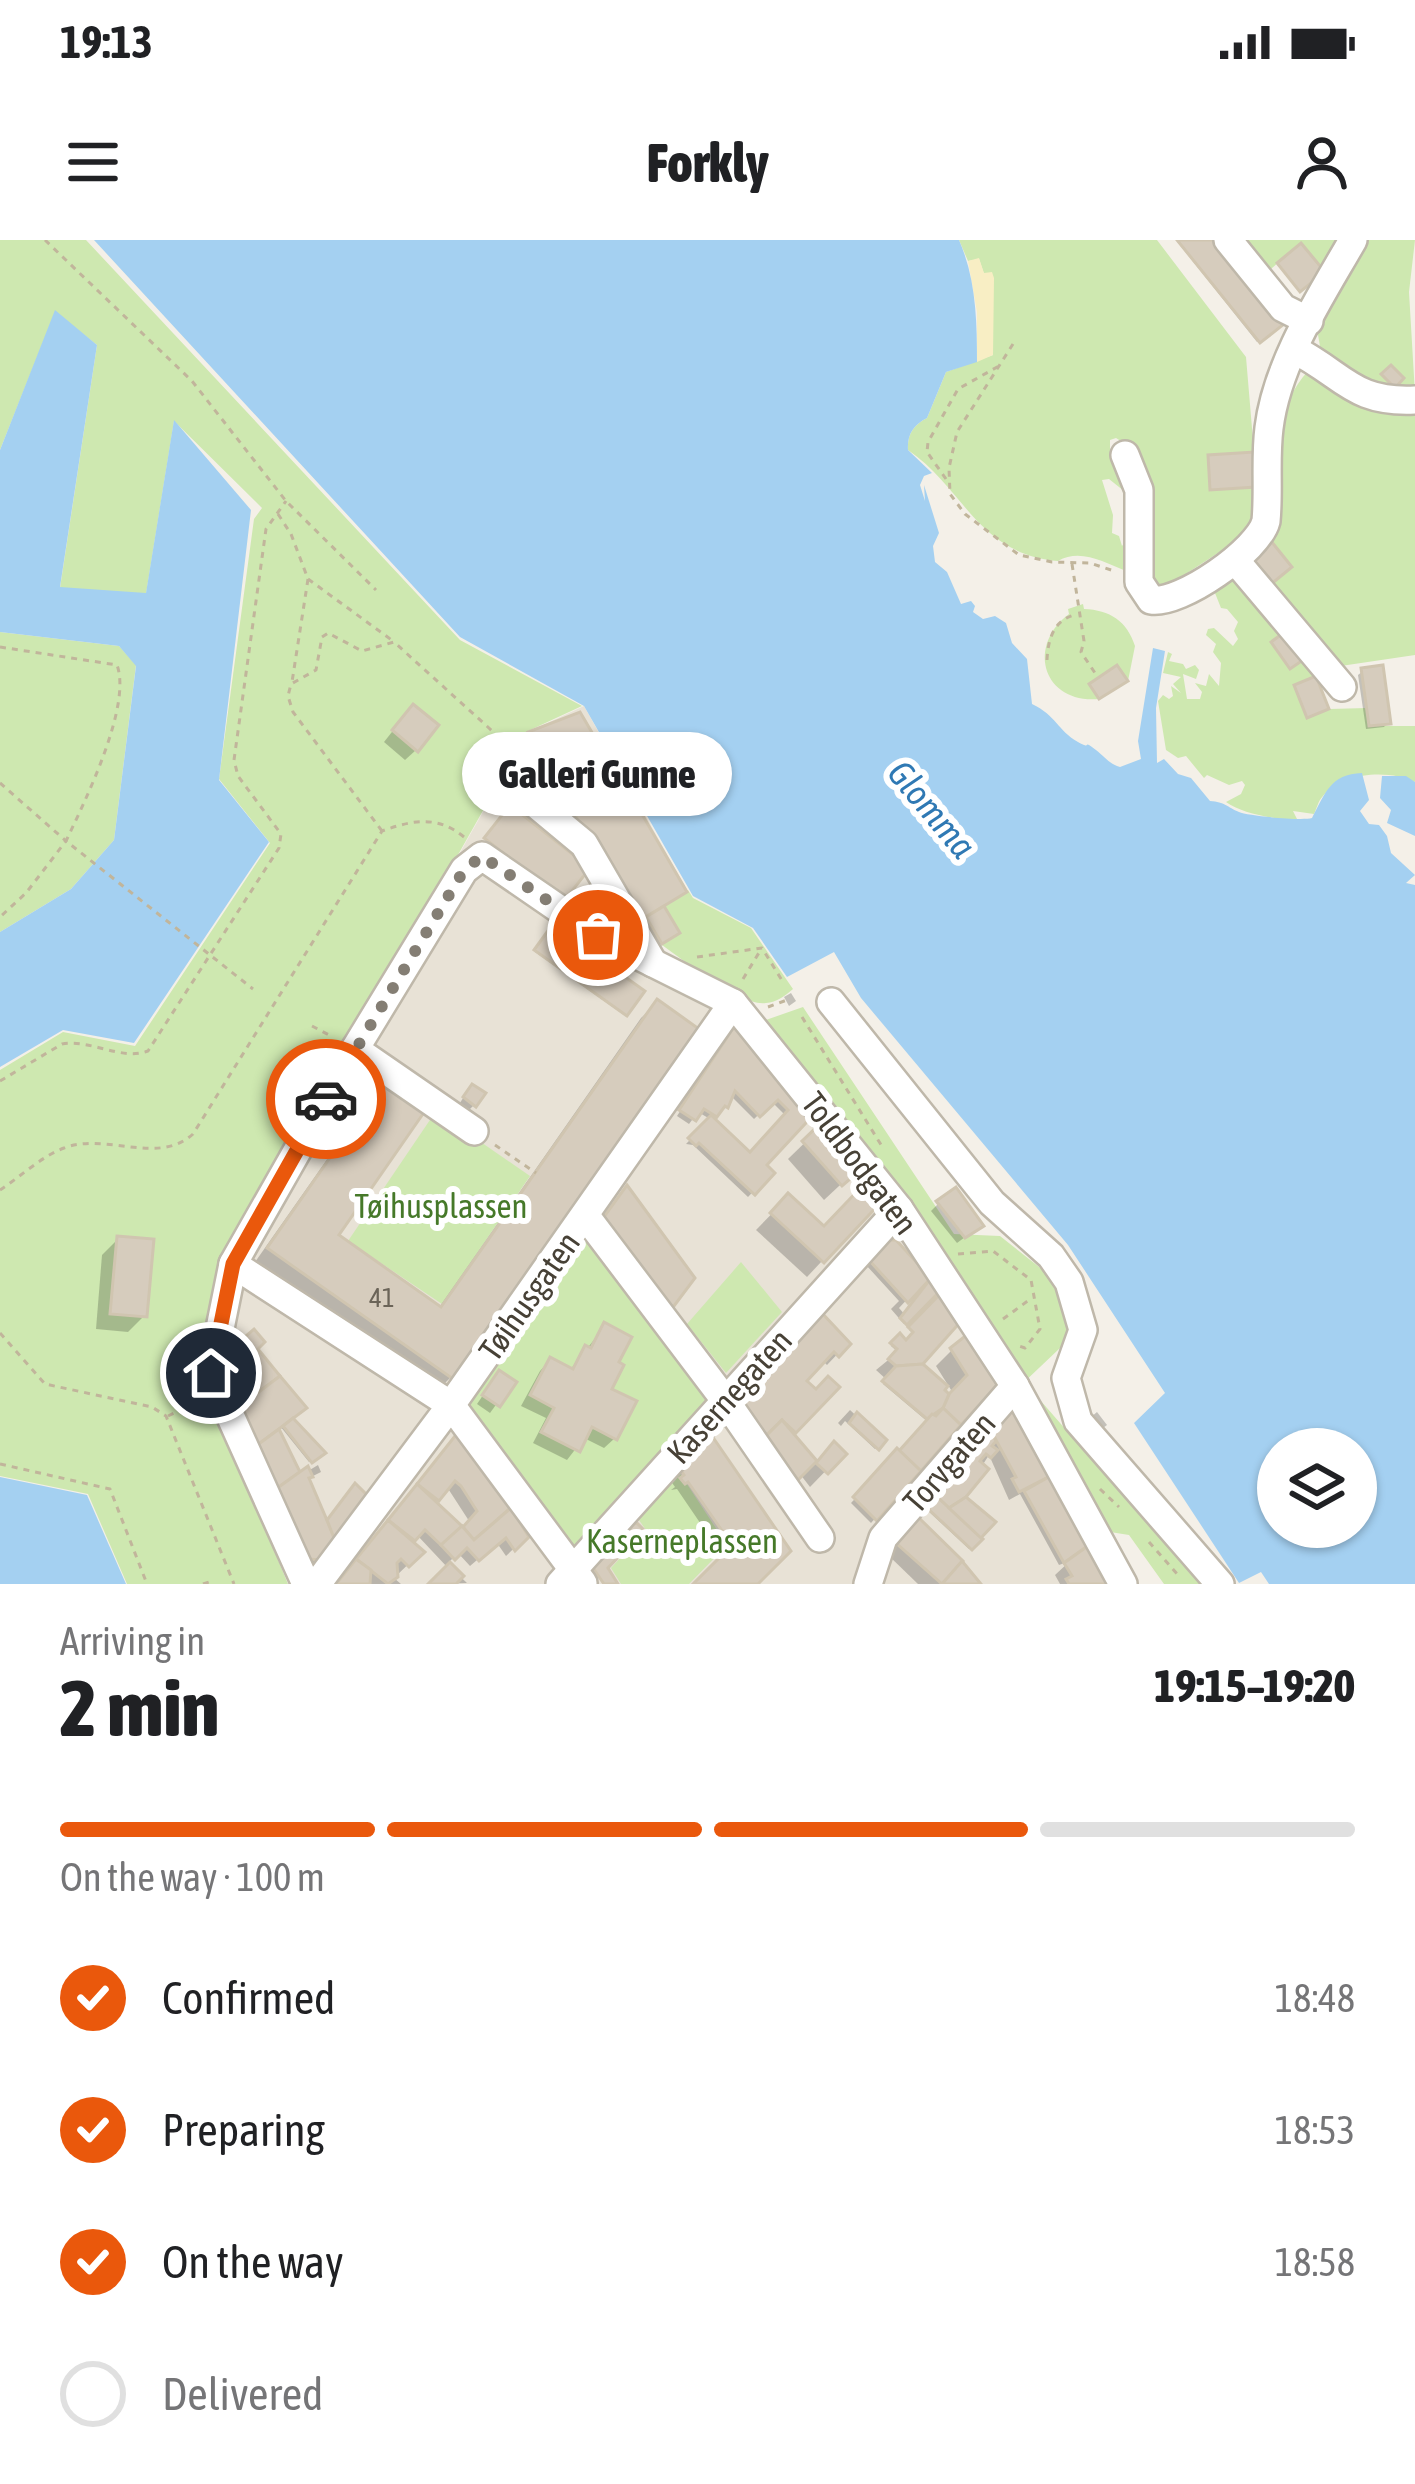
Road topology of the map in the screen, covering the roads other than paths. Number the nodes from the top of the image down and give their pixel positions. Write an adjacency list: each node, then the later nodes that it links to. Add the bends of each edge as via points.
1 (1228, 240): 3 (street, via 1283,308)
2 (1353, 240): 3 (street)
3 (1309, 321): 4 (street)
4 (1295, 350): 5 (street, via 1371,398); 7 (street, via 1269,424 1264,528)
5 (1415, 400)
6 (1125, 455): 7 (street, via 1140,497 1136,556 1146,596 1162,602)
7 (1234, 560): 8 (street)
8 (1342, 686)
9 (519, 790): 10 (street, via 584,844)
10 (604, 879): 11 (street); 12 (street)
11 (568, 914): 12 (street, Toldbodgaten); 15 (street, Toldbodgaten, via 482,856 464,870)
12 (652, 962): 13 (street, Toldbodgaten)
13 (732, 1002): 17 (street, Toldbodgaten); 18 (street, Tøihusgaten)
14 (830, 1002): 29 (street, via 992,1203 1069,1282 1083,1330 1066,1378 1078,1420)
15 (355, 1048): 16 (street); 19 (street)
16 (474, 1131)
17 (899, 1209): 20 (street, Toldbodgaten); 21 (street, Kasernegaten)
18 (586, 1215): 21 (street); 22 (street, Tøihusgaten)
19 (233, 1264): 22 (street); 25 (street, via 211,1373)
20 (1015, 1386): 27 (street, Torvgaten, via 883,1538); 28 (street, Toldbodgaten)
21 (725, 1400): 23 (street); 24 (street, Kasernegaten)
22 (452, 1405): 24 (street); 26 (street, Tøihusgaten)
23 (820, 1538)
24 (572, 1579)
25 (306, 1584)
26 (317, 1584)
27 (868, 1584)
28 (1123, 1584)
29 (1220, 1584)

